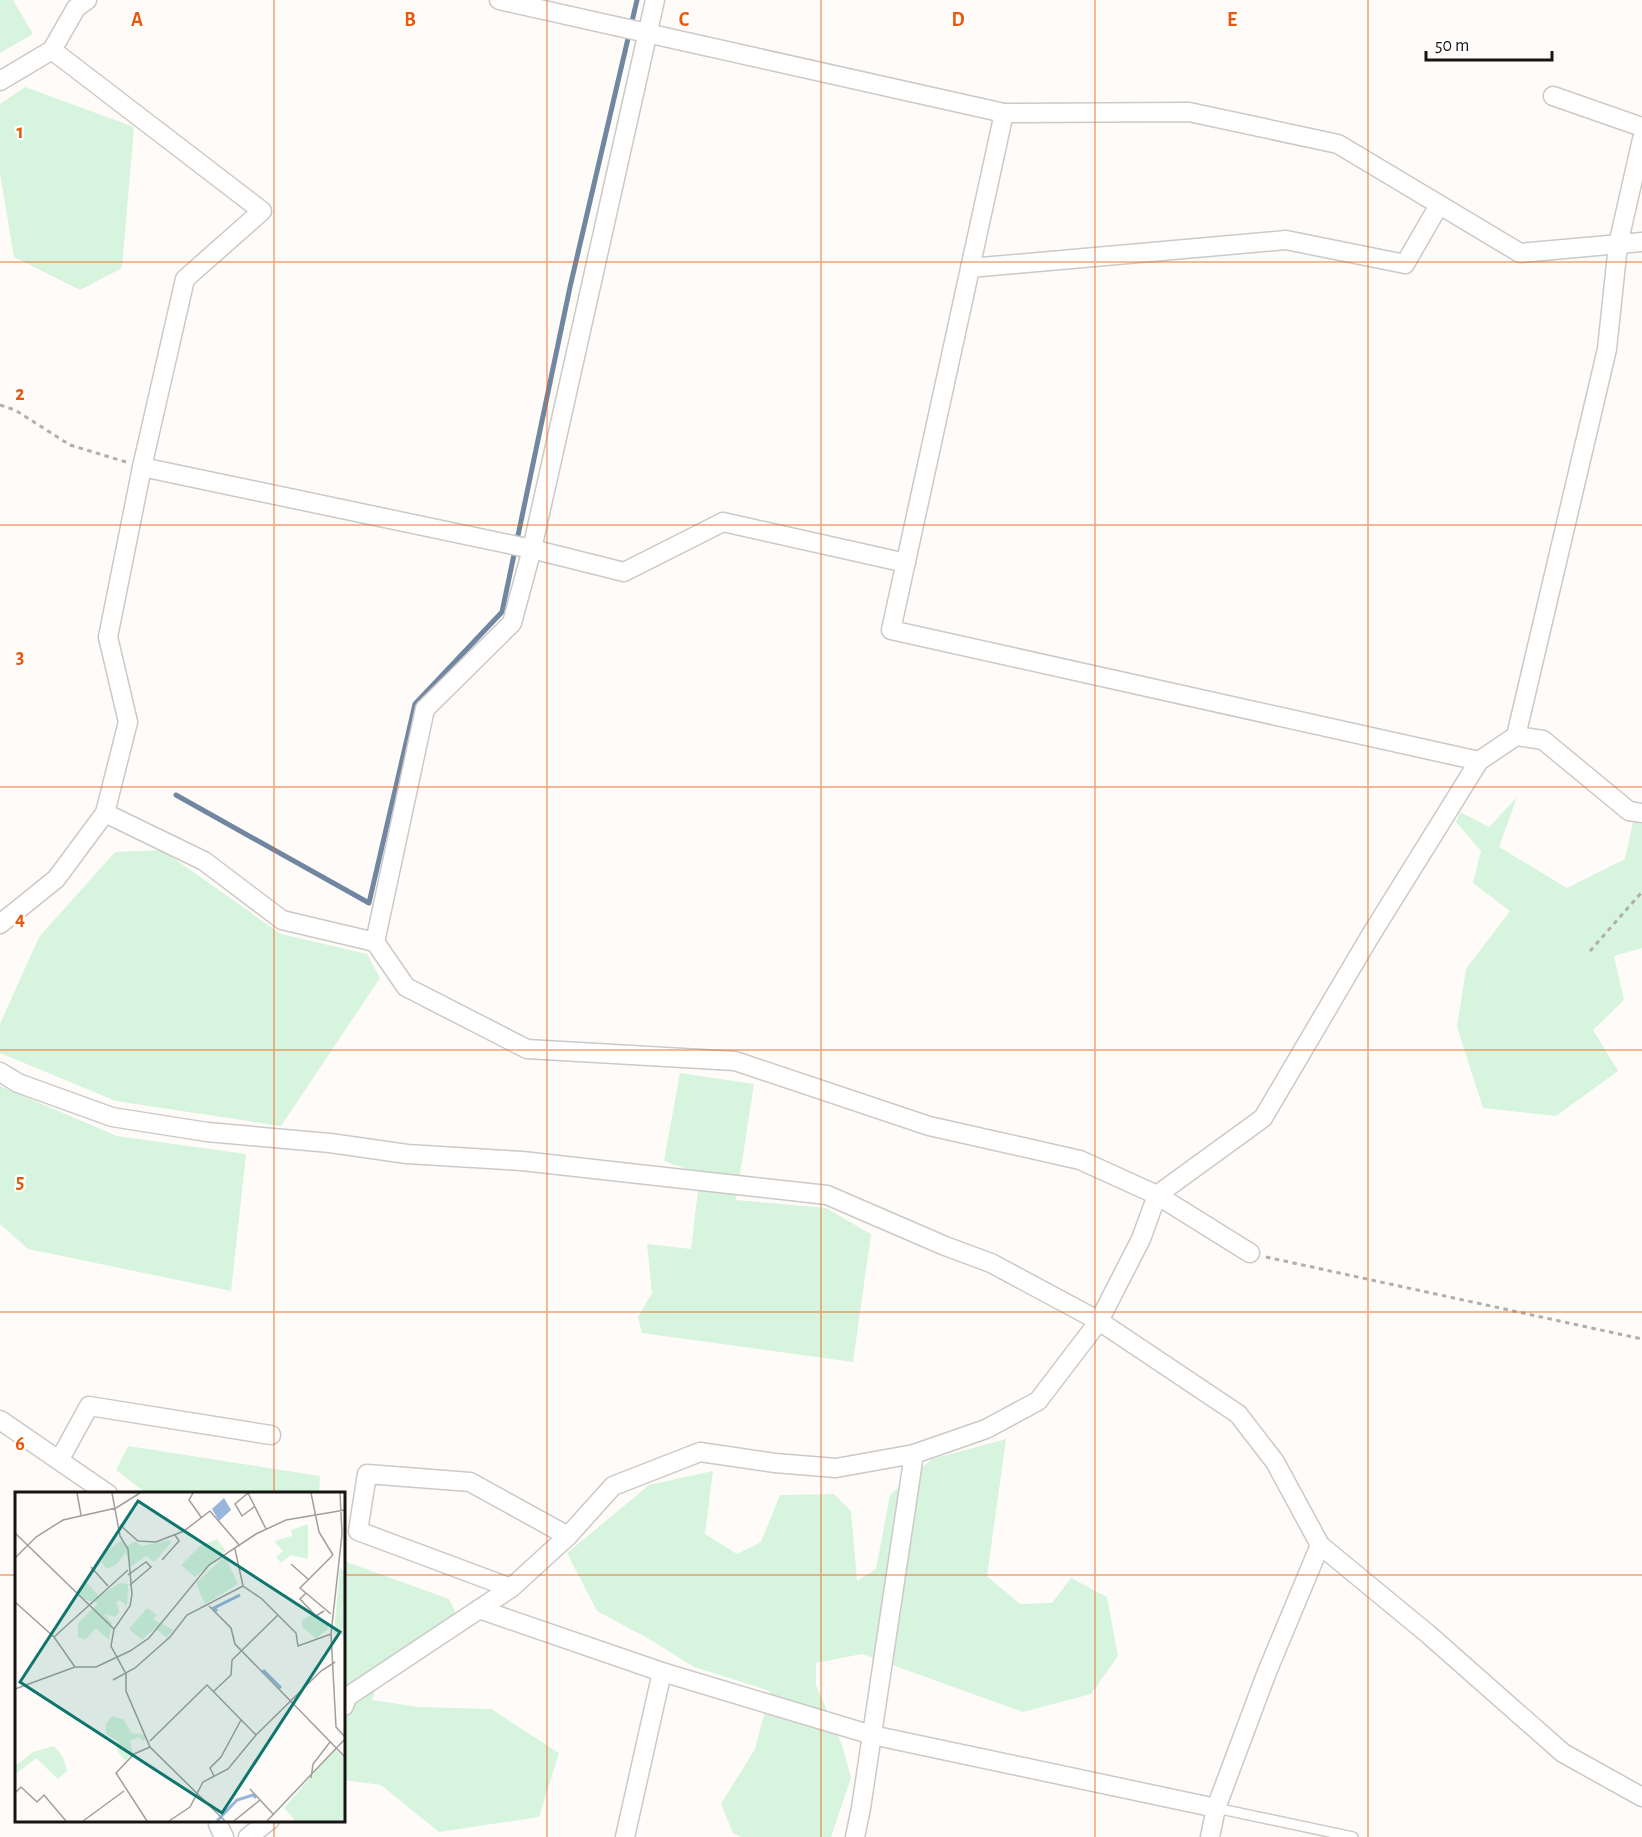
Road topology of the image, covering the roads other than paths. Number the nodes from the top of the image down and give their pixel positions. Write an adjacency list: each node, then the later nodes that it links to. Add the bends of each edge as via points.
1 (87, 0): 5 (street, via 76,8)
2 (499, 0): 4 (street)
3 (655, 0): 4 (street)
4 (648, 32): 8 (street); 16 (street)
5 (52, 50): 6 (street); 15 (street, via 262,211 185,279)
6 (0, 81)
7 (1553, 96): 9 (street)
8 (1004, 113): 11 (street, via 1189,112 1338,144); 14 (street)
9 (1642, 127)
10 (1642, 139): 13 (street)
11 (1439, 205): 13 (street, via 1520,254); 14 (street, via 1405,264 1287,240)
12 (1642, 242): 13 (street)
13 (1618, 245): 18 (street, via 1607,349)
14 (970, 268): 17 (street)
15 (142, 467): 16 (street); 20 (street, via 108,637 128,722)
16 (532, 549): 17 (street, via 624,572 723,522); 23 (street, via 512,623 425,709)
17 (906, 563): 19 (street, via 891,630)
18 (1516, 735): 19 (street); 21 (street, via 1543,740 1629,811)
19 (1479, 761): 25 (street, via 1263,1118)
20 (105, 813): 22 (street, via 56,879); 23 (street, via 204,861 282,920)
21 (1642, 813)
22 (0, 924)
23 (375, 942): 25 (street, via 406,987 527,1049 735,1061 929,1126 1080,1160)
24 (0, 1072): 27 (street, via 18,1083 112,1117 207,1132 828,1195 991,1263)
25 (1157, 1195): 26 (street); 27 (street, via 1141,1239)
26 (1250, 1253)
27 (1099, 1321): 30 (street, via 1038,1401 986,1429); 34 (street, via 1238,1414 1275,1462)
28 (0, 1420): 31 (street)
29 (272, 1435): 31 (street, via 88,1406)
30 (915, 1454): 33 (street, via 836,1468 700,1452 613,1486); 39 (street)
31 (60, 1459): 32 (street)
32 (105, 1492)
33 (568, 1536): 35 (street); 35 (street, via 470,1482 367,1474 358,1531)
34 (1320, 1545): 40 (street, via 1563,1753); 41 (street)
35 (511, 1588): 36 (street)
36 (479, 1609): 37 (street); 38 (street, via 347,1697)
37 (662, 1672): 39 (street); 46 (street)
38 (345, 1703)
39 (872, 1735): 41 (street); 47 (street)
40 (1642, 1797)
41 (1216, 1808): 48 (street); 49 (lane)
42 (219, 1822): 44 (street)
43 (269, 1822): 45 (street)
44 (224, 1837)
45 (248, 1837)
46 (625, 1837)
47 (855, 1837)
48 (1210, 1837)
49 (1353, 1837)

